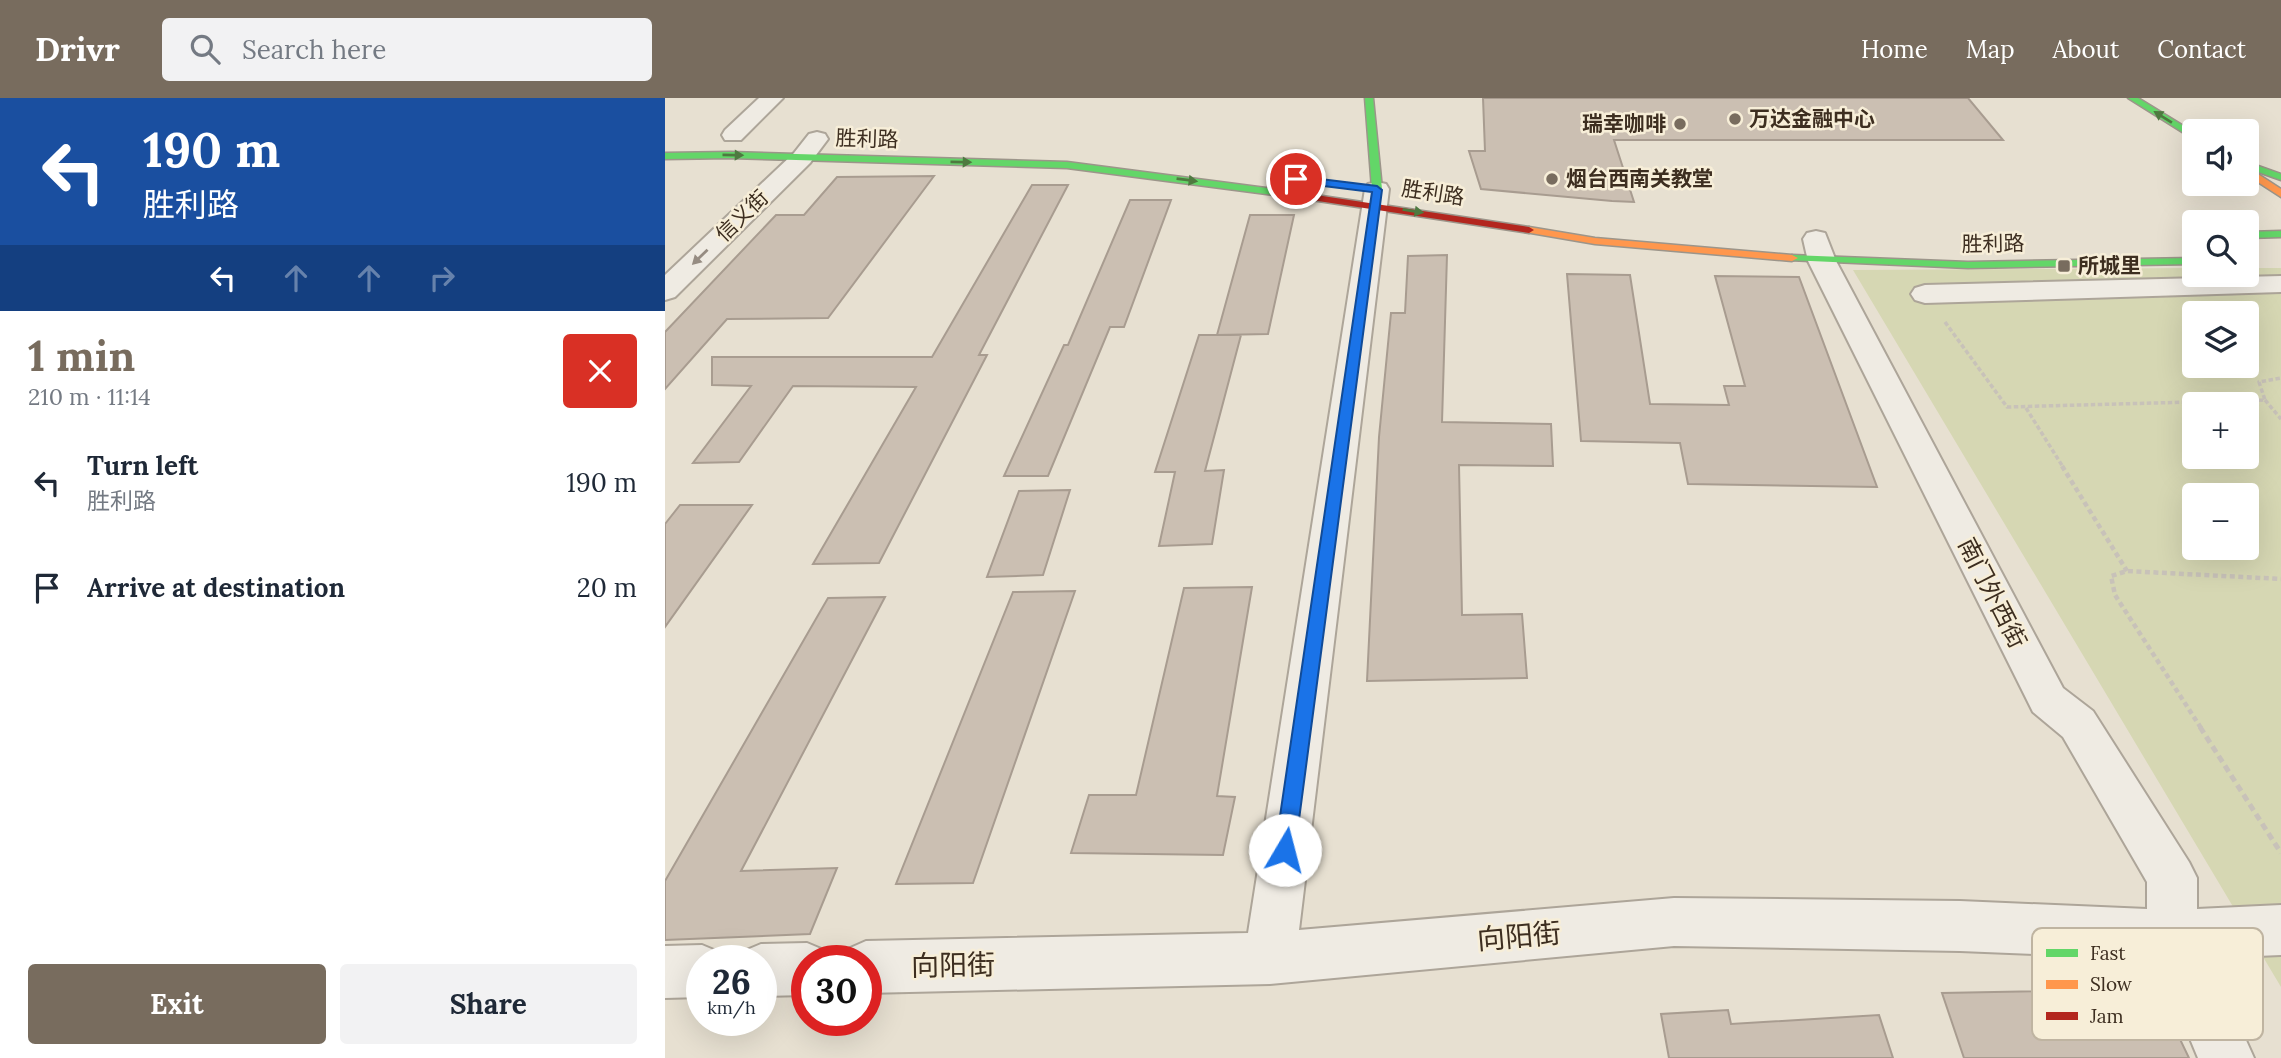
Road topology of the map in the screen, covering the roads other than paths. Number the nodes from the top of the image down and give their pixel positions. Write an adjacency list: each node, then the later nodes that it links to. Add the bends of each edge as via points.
1 (772, 98): 5 (street)
2 (1369, 98): 14 (main road)
3 (2132, 98): 4 (main road, one-way to 3)
4 (2182, 129)
5 (726, 135): 6 (main road)
6 (761, 136)
7 (813, 144): 9 (main road, 胜利路, one-way to 7); 14 (main road, 胜利路, one-way to 14); 21 (street, 信义街, one-way to 21)
8 (913, 144): 13 (main road, 胜利路, via 1079,152)
9 (665, 156)
10 (2259, 171): 12 (main road)
11 (2259, 177): 15 (main road)
12 (2281, 177)
13 (1336, 184)
14 (1376, 193): 18 (main road, 胜利路, one-way to 18, via 1595,241); 27 (street)
15 (2281, 194)
16 (2281, 234): 17 (main road)
17 (2259, 235)
18 (1817, 244): 19 (main road, 胜利路, via 1968,265); 23 (street, 南门外西街, via 2048,700 2078,724 2172,877)
19 (2182, 261)
20 (2281, 284): 22 (street)
21 (665, 291)
22 (1925, 294)
23 (2172, 928)
24 (2032, 929): 27 (street, 向阳街, via 1674,922)
25 (2281, 930): 26 (street, 向阳街)
26 (2263, 931)
27 (1270, 958): 28 (street, 向阳街)
28 (882, 967)
29 (686, 971): 30 (street)
30 (665, 972)
31 (2218, 1040): 32 (street)
32 (2226, 1058)

